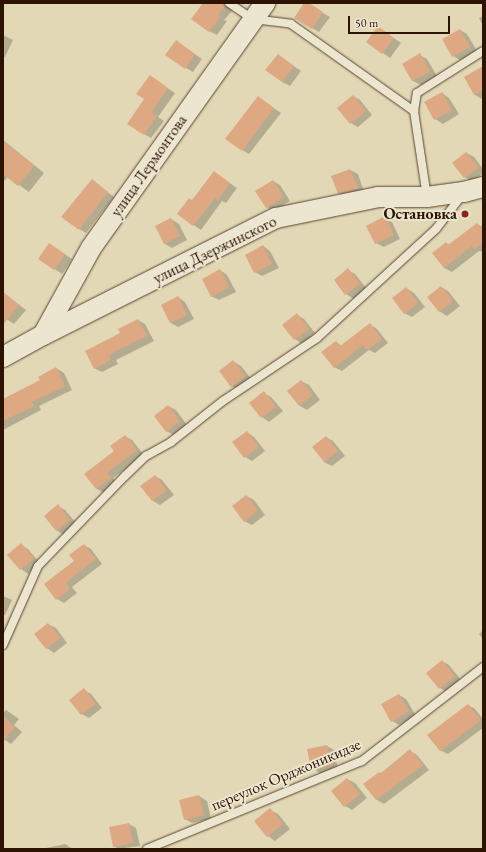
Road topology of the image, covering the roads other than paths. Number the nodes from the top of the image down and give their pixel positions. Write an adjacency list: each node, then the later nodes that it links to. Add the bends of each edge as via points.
1 (229, 3): 3 (lane)
2 (265, 3): 3 (street, улица Лермонтова)
3 (254, 19): 5 (lane, via 291,24); 9 (street, улица Лермонтова, via 91,248)
4 (483, 51): 5 (lane, via 417,93)
5 (414, 111): 8 (lane)
6 (483, 187): 7 (street, улица Дзержинского)
7 (464, 192): 8 (street, улица Дзержинского); 11 (lane, via 436,229 317,338 223,401 171,442 146,456 125,476 38,566)
8 (427, 197): 9 (street, улица Дзержинского, via 378,196 276,218)
9 (43, 335): 10 (street, улица Дзержинского)
10 (3, 357)
11 (3, 645)
12 (483, 667): 13 (lane, переулок Орджоникидзе, via 362,760)
13 (147, 849)

